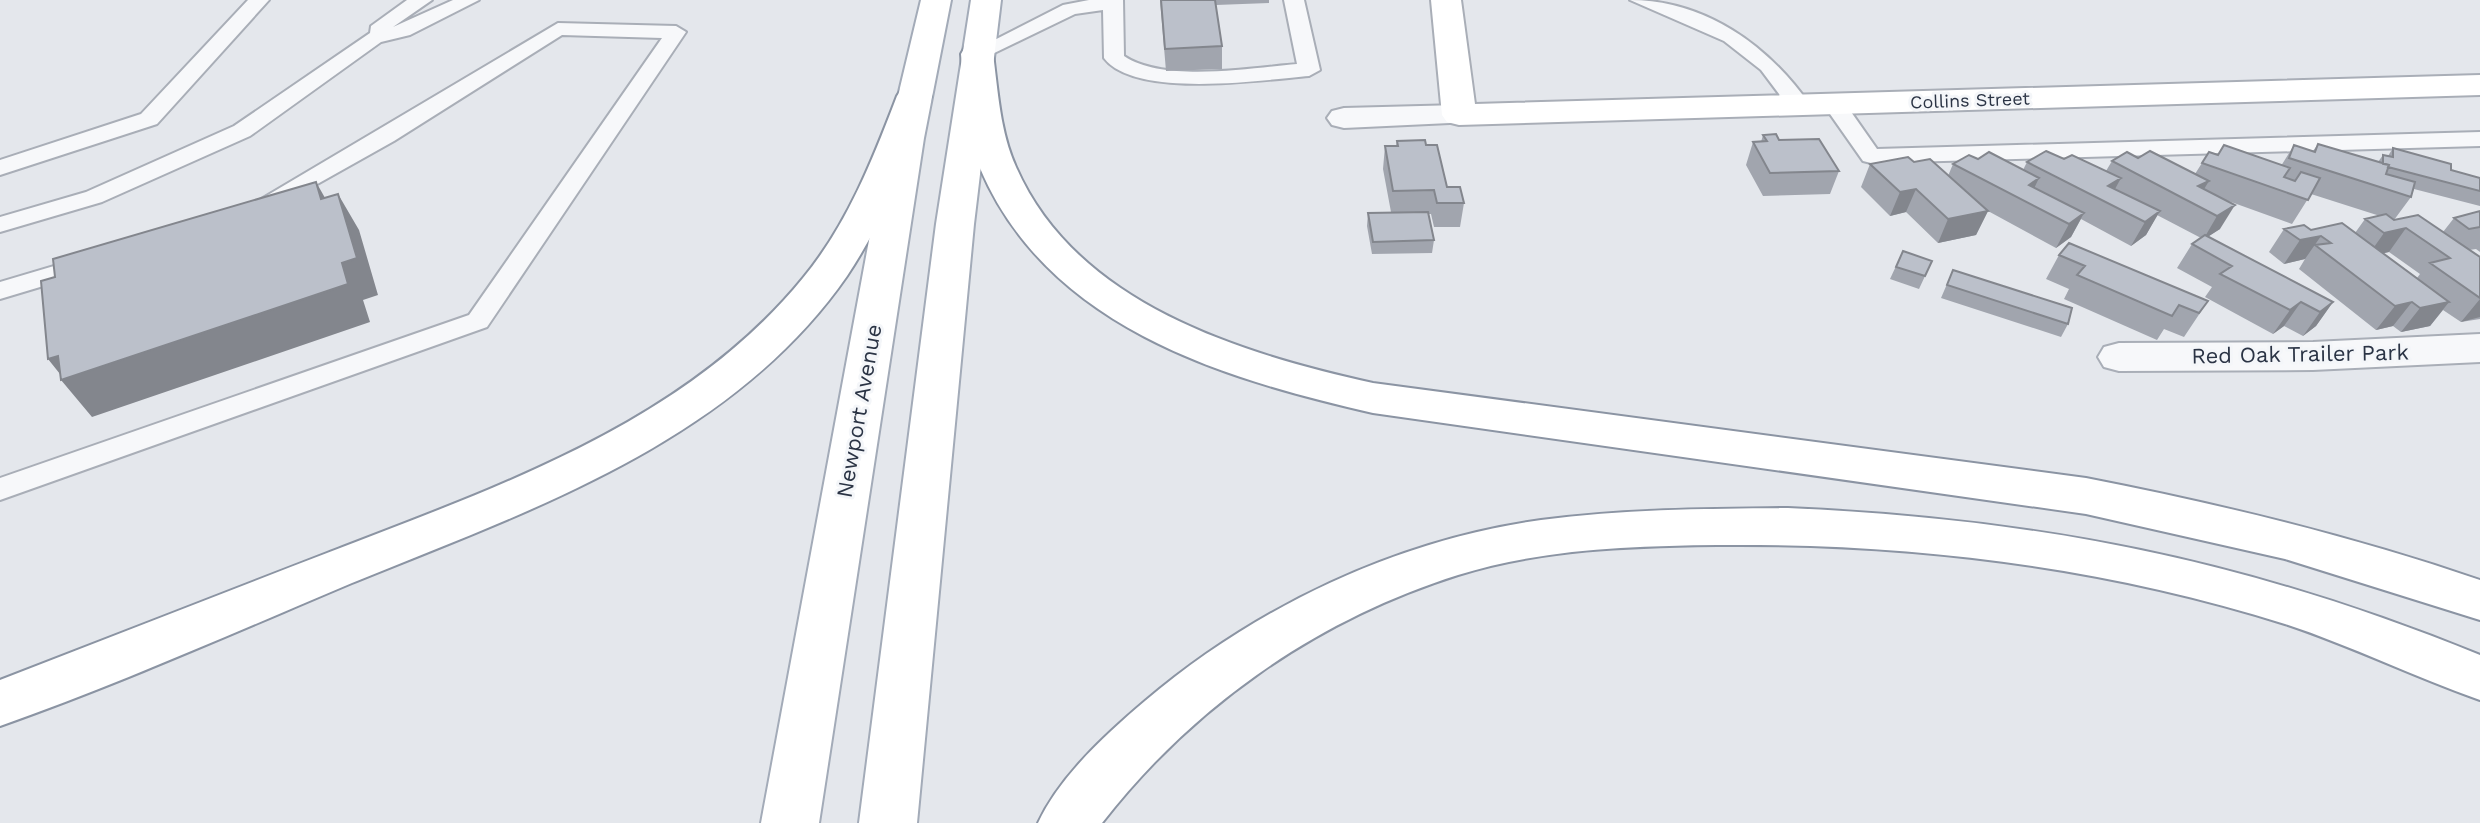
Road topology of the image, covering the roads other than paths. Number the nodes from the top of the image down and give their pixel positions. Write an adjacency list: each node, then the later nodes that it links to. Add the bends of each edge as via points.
1 (259, 0): 19 (lane, via 149,119)
2 (422, 0): 10 (lane, via 383,25)
3 (469, 0): 10 (lane, via 403,31)
4 (936, 0): 13 (main road, Newport Avenue)
5 (986, 0): 11 (main road)
6 (1294, 0): 9 (lane, via 1309,70 1159,76 1127,70 1114,58)
7 (1446, 0): 16 (main road)
8 (1640, 0): 15 (lane, via 1683,12 1742,41 1783,78)
9 (1111, 1): 11 (lane, via 1070,9)
10 (374, 38): 21 (lane, via 242,131 94,197)
11 (977, 54): 27 (main road, via 991,148 1011,194 1038,236 1117,303 1232,360 1373,398 2101,498 2315,548); 31 (main road)
12 (2480, 85): 14 (main road, Collins Street)
13 (914, 96): 29 (main road, via 874,192 817,288 762,345 672,416 597,459 504,502); 30 (main road, Newport Avenue)
14 (1834, 104): 15 (main road, Collins Street); 18 (lane, via 1871,156)
15 (1799, 105): 16 (main road, Collins Street)
16 (1459, 115): 17 (street, Collins Street)
17 (1344, 118)
18 (2480, 139)
19 (0, 168)
20 (233, 216): 26 (lane, via 277,200 558,29 676,32 478,321)
21 (0, 225)
22 (116, 256): 23 (lane)
23 (0, 291)
24 (2480, 348): 25 (street, Red Oak Trailer Park)
25 (2119, 357)
26 (0, 489)
27 (2480, 600)
28 (2480, 678): 32 (main road, via 2263,597 2045,550 1811,526 1612,531 1538,539 1455,557 1333,602 1245,652 1166,712)
29 (0, 703)
30 (790, 823)
31 (888, 823)
32 (1067, 823)

